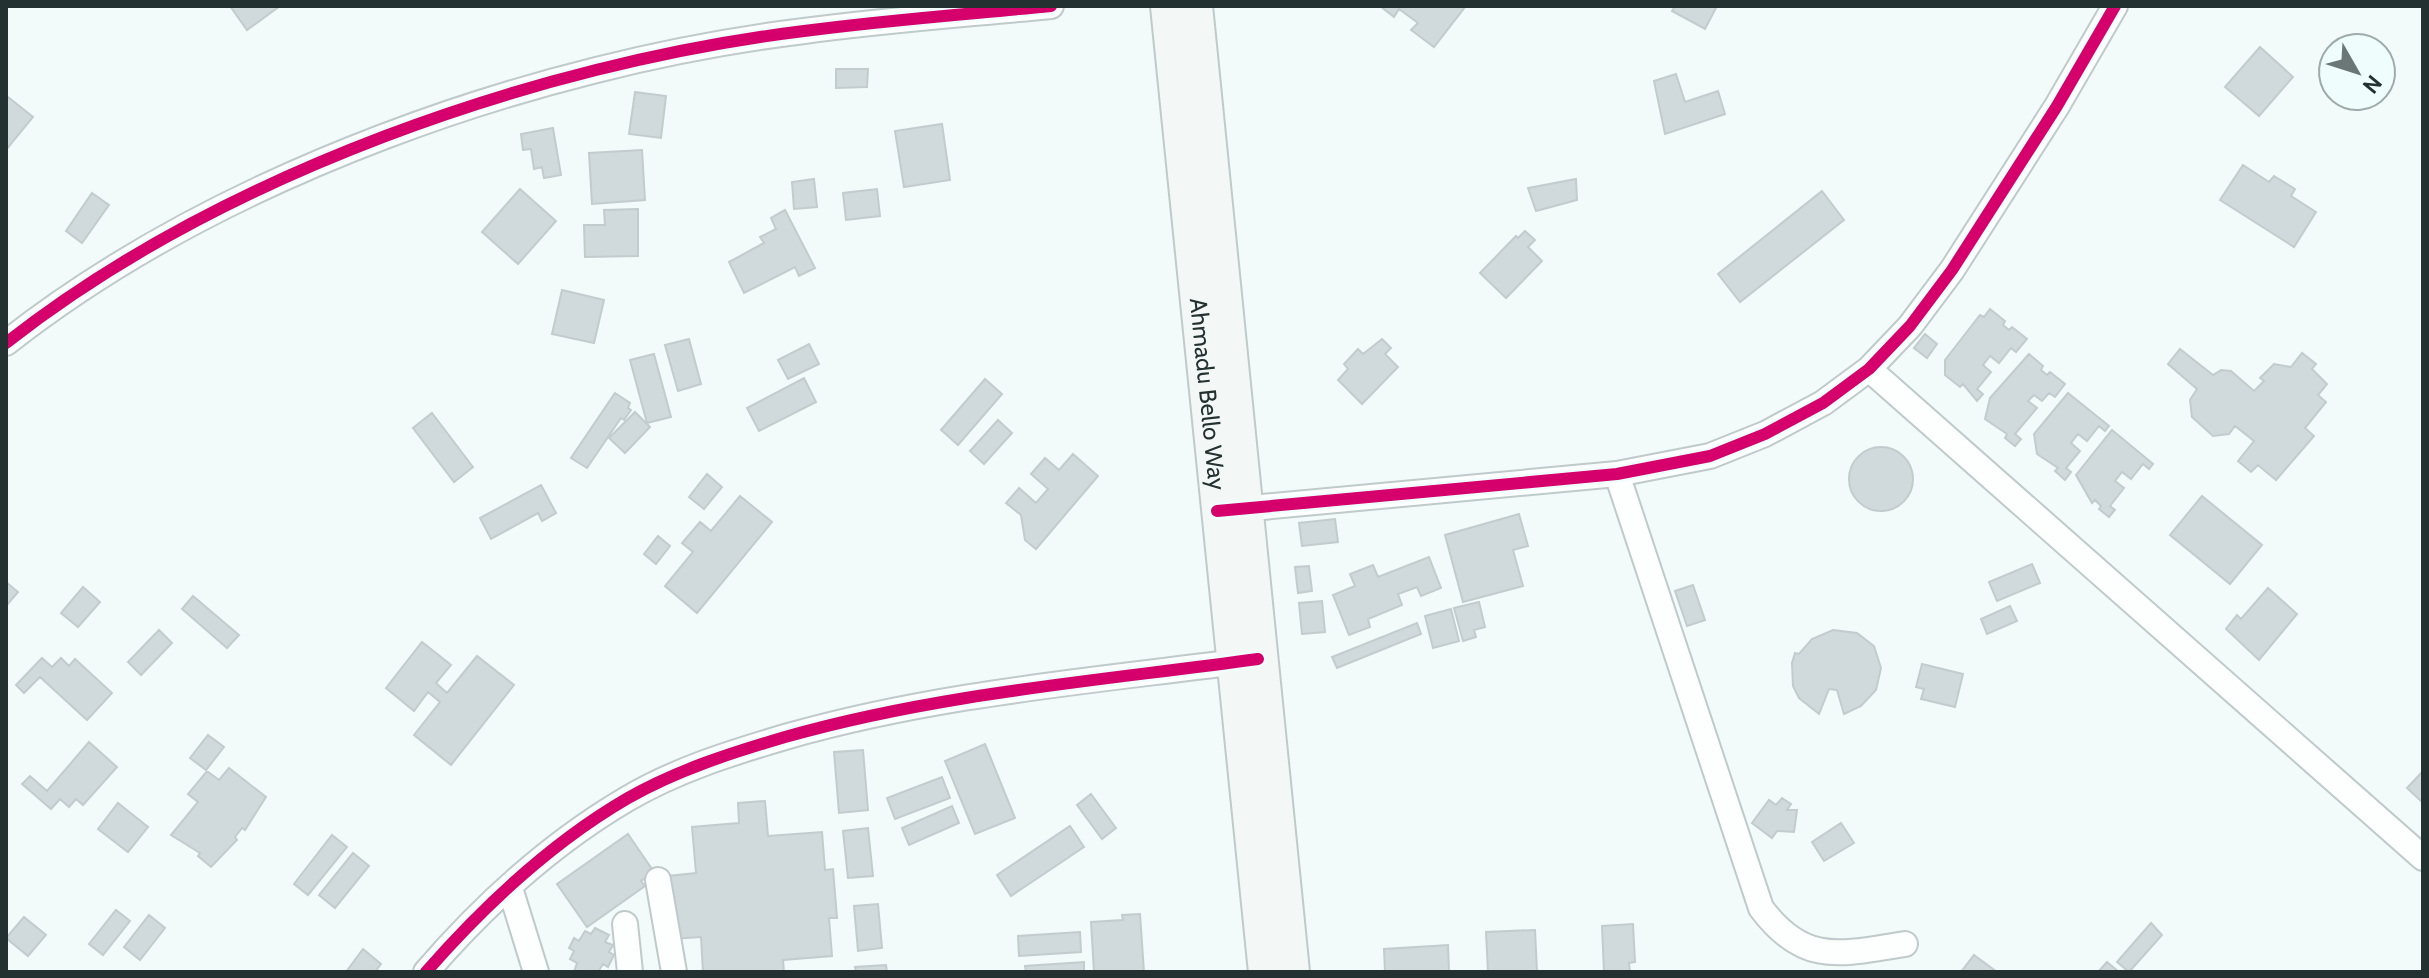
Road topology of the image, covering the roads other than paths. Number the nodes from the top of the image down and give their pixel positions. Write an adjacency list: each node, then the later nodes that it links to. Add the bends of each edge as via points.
1 (1051, 6): 5 (street, via 802,31 526,88 357,146 164,237)
2 (1168, 6): 8 (main road, Ahmadu Bello Way)
3 (1195, 6): 8 (main road, Ahmadu Bello Way)
4 (2115, 6): 6 (street, via 1952,270)
5 (6, 343)
6 (1869, 369): 7 (street, via 1823,403 1751,440 1710,456); 10 (street)
7 (1617, 474): 8 (street); 14 (street, via 1761,908 1780,933 1811,951 1854,952)
8 (1230, 509): 9 (main road, Ahmadu Bello Way)
9 (1245, 660): 12 (street, via 1013,688 851,718 715,757 617,805 568,837); 19 (main road, Ahmadu Bello Way); 20 (main road, Ahmadu Bello Way)
10 (2423, 858)
11 (658, 880): 18 (street)
12 (510, 888): 15 (street); 16 (street)
13 (625, 924): 17 (street)
14 (1905, 944)
15 (426, 972)
16 (536, 972)
17 (630, 972)
18 (674, 972)
19 (1266, 972)
20 (1292, 972)

